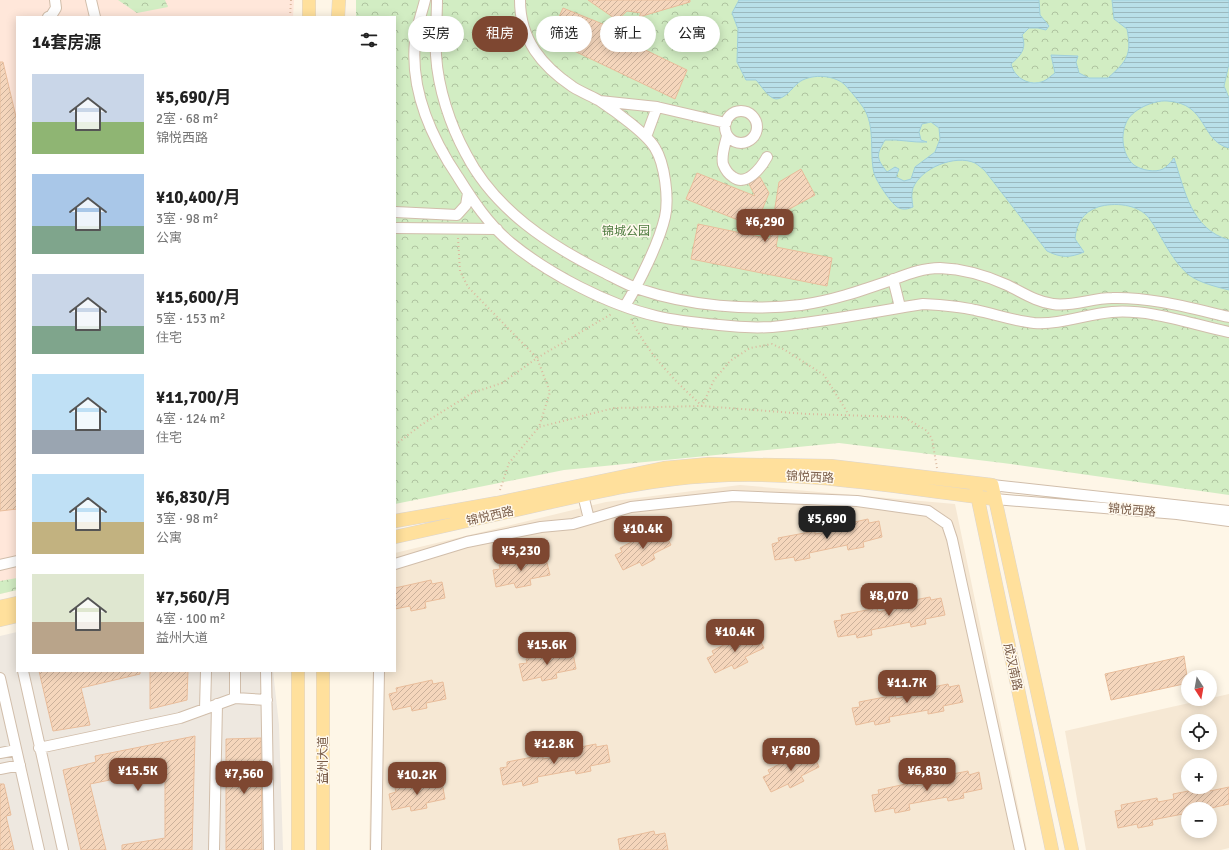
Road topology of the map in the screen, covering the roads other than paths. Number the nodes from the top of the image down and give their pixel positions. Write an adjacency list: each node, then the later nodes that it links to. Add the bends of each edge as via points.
1 (55, 0): 8 (street, via 56,8)
2 (91, 0): 9 (street)
3 (309, 0): 10 (main road)
4 (338, 0): 11 (main road)
5 (425, 0): 18 (street, via 415,40 414,58 419,92 432,134)
6 (437, 0): 23 (street, via 436,56 442,89 465,154 482,181 495,197 526,225 585,263)
7 (520, 0): 12 (street, via 524,28 535,53 551,71 574,88)
8 (49, 16)
9 (95, 16)
10 (309, 16)
11 (338, 16)
12 (600, 101): 13 (street); 16 (street)
13 (657, 107): 14 (street); 16 (street)
14 (726, 123): 15 (street); 15 (street, via 734,113 747,112 753,116 757,129 751,140 745,143 732,141)
15 (727, 136): 17 (street, via 723,163 725,170 736,179 742,180 750,176 760,168)
16 (646, 137): 23 (street, via 656,149 663,171 665,216)
17 (767, 157)
18 (468, 193): 19 (street, via 466,205 457,215); 21 (street)
19 (396, 212)
20 (396, 228): 21 (street)
21 (497, 229): 26 (street, via 510,243 556,274)
22 (893, 279): 23 (street, via 839,297 803,305 773,307 704,303); 24 (street, via 921,270 961,270 984,274 1038,300 1053,304); 27 (street)
23 (635, 288): 26 (street)
24 (1093, 299): 25 (street, via 1132,298); 28 (street)
25 (1174, 304): 29 (street); 30 (street)
26 (625, 306): 27 (street, via 654,316 689,322 771,327)
27 (900, 307): 28 (street, via 923,304 948,305 1034,323 1054,323)
28 (1096, 315): 30 (street, via 1131,312)
29 (1229, 317)
30 (1171, 318): 31 (street)
31 (1229, 332)
32 (975, 484): 33 (main road, 锦悦西路); 35 (main road, 成汉南路); 39 (main road, 锦悦西路, via 831,466 709,464 664,468 497,503)
33 (992, 485): 36 (main road, 成汉南路); 37 (street, 锦悦西路)
34 (583, 495): 35 (main road, 锦悦西路, via 665,480 750,474 831,478); 38 (street); 41 (main road, 锦悦西路)
35 (978, 497): 36 (main road, 锦悦西路); 74 (main road, 成汉南路)
36 (994, 499): 40 (street, 锦悦西路, via 1177,514); 75 (main road, 成汉南路)
37 (1229, 511)
38 (589, 519): 43 (street, via 467,542); 73 (street, via 631,507 733,496 856,501 928,511 947,524)
39 (396, 521)
40 (1229, 521)
41 (396, 537)
42 (16, 561): 44 (street)
43 (396, 564)
44 (0, 565)
45 (16, 603): 46 (main road)
46 (0, 607)
47 (16, 616): 48 (main road)
48 (0, 620)
49 (23, 672): 61 (street)
50 (206, 672): 60 (street)
51 (235, 672): 57 (street)
52 (266, 672): 58 (street)
53 (298, 672): 70 (main road)
54 (323, 672): 71 (main road, 益州大道)
55 (379, 672): 72 (street)
56 (0, 678): 62 (street)
57 (235, 698): 58 (street); 59 (street)
58 (267, 700): 69 (street)
59 (217, 704): 60 (street); 68 (street)
60 (205, 709): 61 (street, via 180,718)
61 (40, 748): 67 (street)
62 (16, 750): 63 (street); 64 (street)
63 (0, 753)
64 (20, 765): 65 (street); 66 (street)
65 (0, 769)
66 (39, 850)
67 (63, 850)
68 (214, 850)
69 (269, 850)
70 (298, 850)
71 (323, 850)
72 (376, 850)
73 (1020, 850)
74 (1052, 850)
75 (1072, 850)

